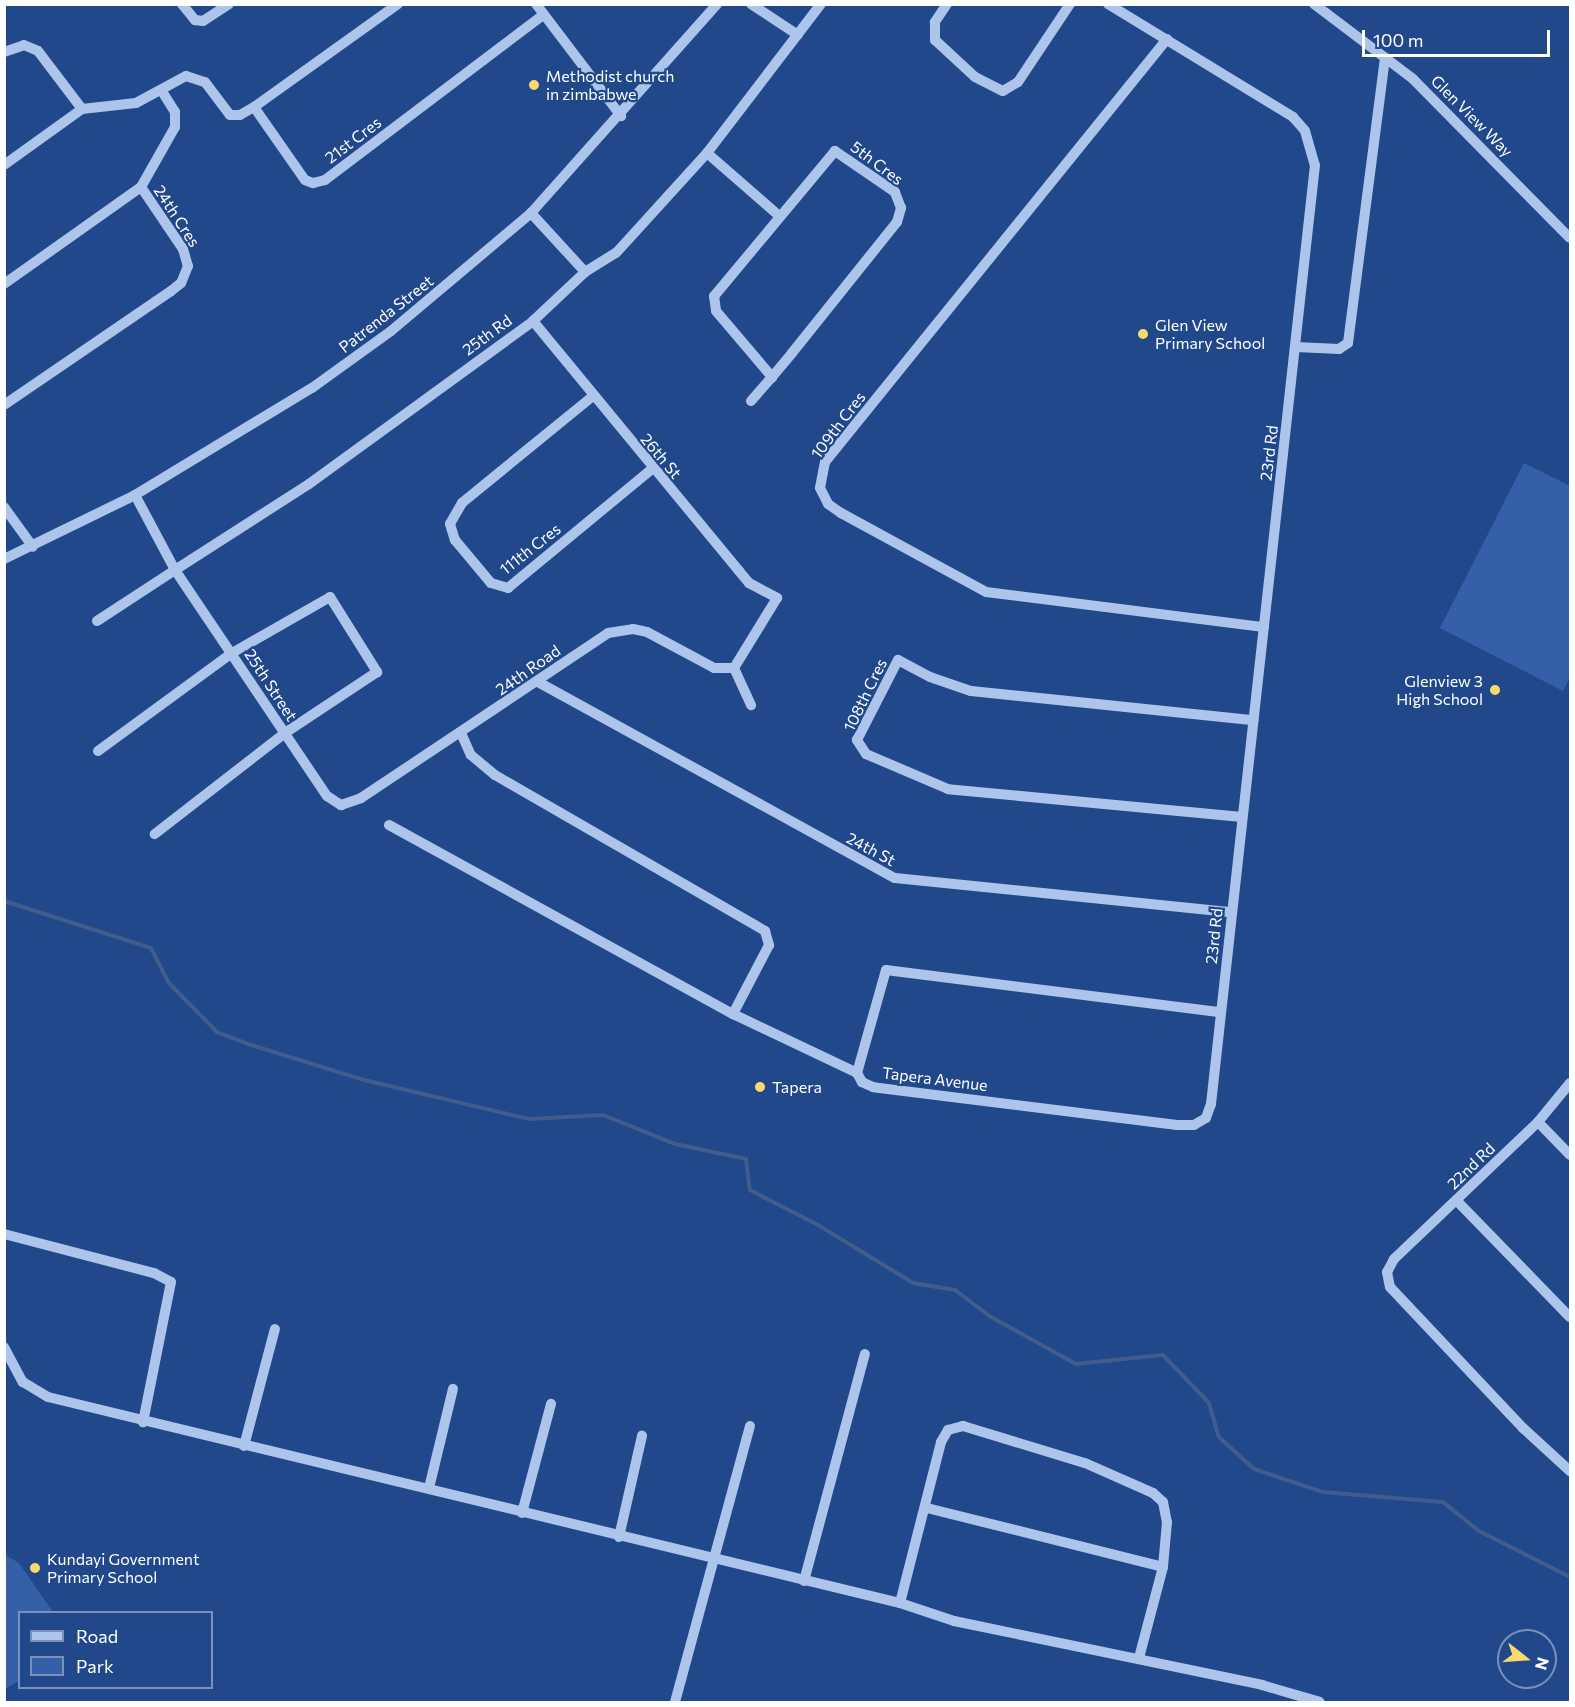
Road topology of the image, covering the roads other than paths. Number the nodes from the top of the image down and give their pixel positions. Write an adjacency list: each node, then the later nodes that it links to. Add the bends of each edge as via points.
1 (182, 4): 2 (street, via 199,21)
2 (229, 4)
3 (399, 4): 18 (street)
4 (536, 4): 12 (street)
5 (717, 4): 20 (street, Patrenda Street)
6 (751, 4): 13 (street)
7 (821, 4): 13 (street, 25th Rd)
8 (947, 4): 9 (street, via 935,22 935,40 975,77 1003,91 1018,82)
9 (1070, 4)
10 (1108, 4): 14 (street, 23rd Rd)
11 (1314, 4): 16 (street, Glen View Way)
12 (543, 15): 18 (street, 21st Cres, via 319,183 305,180); 20 (street)
13 (798, 35): 21 (street, 25th Rd)
14 (1167, 39): 30 (street, 23rd Rd, via 1277,105 1305,130 1315,165); 42 (street, 109th Cres, via 825,462 820,488 828,504 841,513 986,592)
15 (4, 52): 19 (street, via 24,45 38,51)
16 (1385, 57): 26 (street, Glen View Way, via 1413,79); 30 (street, via 1348,344 1339,349)
17 (162, 91): 18 (street, via 186,76 194,76 205,81 230,116 240,116); 19 (street, via 135,103); 23 (street, via 175,112 175,127)
18 (254, 107)
19 (82, 109): 22 (street)
20 (621, 116): 24 (street, Patrenda Street)
21 (706, 153): 25 (street); 27 (street, 25th Rd, via 616,253)
22 (4, 165)
23 (141, 188): 28 (street, 24th Cres); 34 (street, 24th Cres, via 187,257 186,275 171,291)
24 (531, 213): 27 (street); 36 (street, Patrenda Street, via 365,350 312,388)
25 (778, 215): 31 (street, 5th Cres, via 719,287 713,304); 31 (street, 5th Cres, via 835,151 895,192 901,208 894,227)
26 (1570, 238)
27 (585, 272): 29 (street, 25th Rd)
28 (4, 284)
29 (533, 321): 32 (street, 26th St); 40 (street, 25th Rd, via 309,484)
30 (1296, 347): 42 (street, 23rd Rd)
31 (772, 377): 33 (street)
32 (593, 396): 35 (street, 26th St); 35 (street, 111th Cres, via 462,503 450,524 455,540 491,583 508,588)
33 (751, 401)
34 (4, 405)
35 (652, 469): 44 (street, 26th St, via 749,583 777,598)
36 (135, 495): 38 (street, Patrenda Street); 40 (street)
37 (4, 507): 38 (street)
38 (33, 547): 39 (street, Patrenda Street)
39 (4, 559)
40 (175, 570): 41 (street, 25th Rd); 43 (street, 25th Street)
41 (97, 621)
42 (1264, 627): 47 (street, 23rd Rd)
43 (232, 653): 48 (street, 25th Street); 48 (street, via 330,597 377,672); 50 (street)
44 (734, 668): 45 (street, 24th Road, via 720,670 663,638 623,630 608,633); 46 (street)
45 (538, 682): 49 (street, 24th Road); 55 (street, 24th St, via 895,878)
46 (751, 705)
47 (1254, 720): 52 (street, 23rd Rd); 52 (street, 108th Cres, via 971,691 930,677 898,660 857,740 866,754 948,789)
48 (285, 733): 51 (street, 25th Street, via 327,796 336,803); 54 (street)
49 (461, 734): 51 (street, 24th Road); 57 (street, via 471,755 495,775 765,931 769,945)
50 (98, 751)
51 (350, 804)
52 (1242, 816): 55 (street, 23rd Rd)
53 (389, 825): 57 (street)
54 (155, 834)
55 (1231, 912): 56 (street, 23rd Rd)
56 (1220, 1012): 58 (street, Tapera Avenue, via 886,970); 58 (street, Tapera Avenue, via 1211,1104 1206,1118 1194,1125 873,1087 862,1082)
57 (733, 1014): 58 (street)
58 (857, 1073)
59 (1570, 1083): 60 (street, 22nd Rd)
60 (1538, 1122): 61 (street); 62 (street, 22nd Rd)
61 (1570, 1155)
62 (1456, 1201): 64 (street); 74 (street, 22nd Rd, via 1388,1267 1390,1287 1523,1428)
63 (4, 1234): 70 (street, via 154,1273 171,1282)
64 (1570, 1317)
65 (275, 1329): 73 (street)
66 (4, 1347): 70 (street, via 23,1382 32,1390)
67 (865, 1354): 81 (street)
68 (453, 1389): 75 (street)
69 (551, 1404): 77 (street)
70 (143, 1422): 73 (street)
71 (750, 1426): 79 (street)
72 (642, 1436): 78 (street)
73 (244, 1446): 75 (street)
74 (1570, 1471)
75 (429, 1488): 77 (street)
76 (927, 1508): 80 (street); 80 (street, via 941,1442 948,1430 963,1426 1085,1463 1153,1493 1163,1502 1167,1522); 82 (street)
77 (522, 1513): 78 (street)
78 (619, 1537): 79 (street)
79 (711, 1560): 81 (street); 84 (street)
80 (1163, 1567): 83 (street)
81 (804, 1581): 82 (street)
82 (900, 1603): 83 (street, via 954,1621)
83 (1140, 1658): 85 (street)
84 (675, 1702)
85 (1320, 1702)

